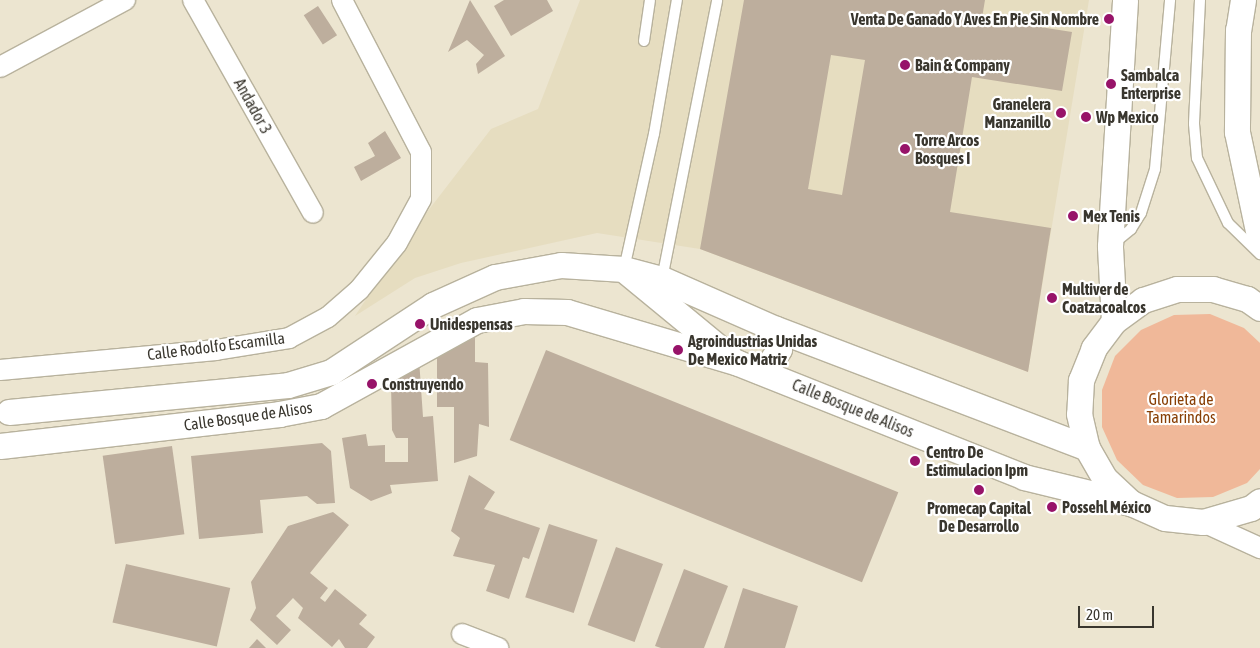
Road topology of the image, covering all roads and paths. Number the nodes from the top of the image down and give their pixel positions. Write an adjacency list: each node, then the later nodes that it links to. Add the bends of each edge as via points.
1 (125, 0): 12 (street)
2 (193, 0): 13 (street, Andador 3)
3 (342, 0): 23 (street, Calle Rodolfo Escamilla, via 421,152 421,199 397,244 359,290 328,317 289,338 216,350)
4 (650, 0): 11 (lane)
5 (677, 0): 17 (lane, via 654,134)
6 (717, 0): 18 (lane)
7 (1125, 0): 15 (street)
8 (1170, 0): 15 (lane, via 1155,169 1141,213 1131,229)
9 (1200, 0): 16 (lane, via 1194,124 1197,158 1228,223)
10 (1243, 0): 14 (street, via 1238,30 1237,132)
11 (644, 41)
12 (0, 66)
13 (313, 213)
14 (1260, 240)
15 (1110, 246): 20 (street)
16 (1260, 254)
17 (624, 269): 18 (street, Calle Bosque de Alisos); 22 (street); 24 (street, Calle Bosque de Alisos, via 561,265 495,277 433,305 331,372 288,386)
18 (662, 279): 21 (street, Calle Bosque de Alisos)
19 (1260, 308): 20 (street, via 1247,299 1213,289 1177,289 1143,300)
20 (1114, 321): 26 (street, via 1094,348 1081,380 1079,414)
21 (776, 329): 22 (street, via 779,349 772,362); 26 (street, Calle Bosque de Alisos)
22 (749, 367): 25 (street, Calle Bosque de Alisos, via 604,321 567,312 524,311 476,320 321,406 279,414); 28 (street, Calle Bosque de Alisos, via 1024,477)
23 (0, 370)
24 (9, 412)
25 (0, 446)
26 (1087, 448): 28 (street, via 1104,478)
27 (1260, 501): 29 (street, via 1251,508)
28 (1131, 503): 29 (street, via 1165,518)
29 (1203, 522): 30 (street)
30 (1260, 548)
31 (462, 634): 32 (street)
32 (498, 648)

